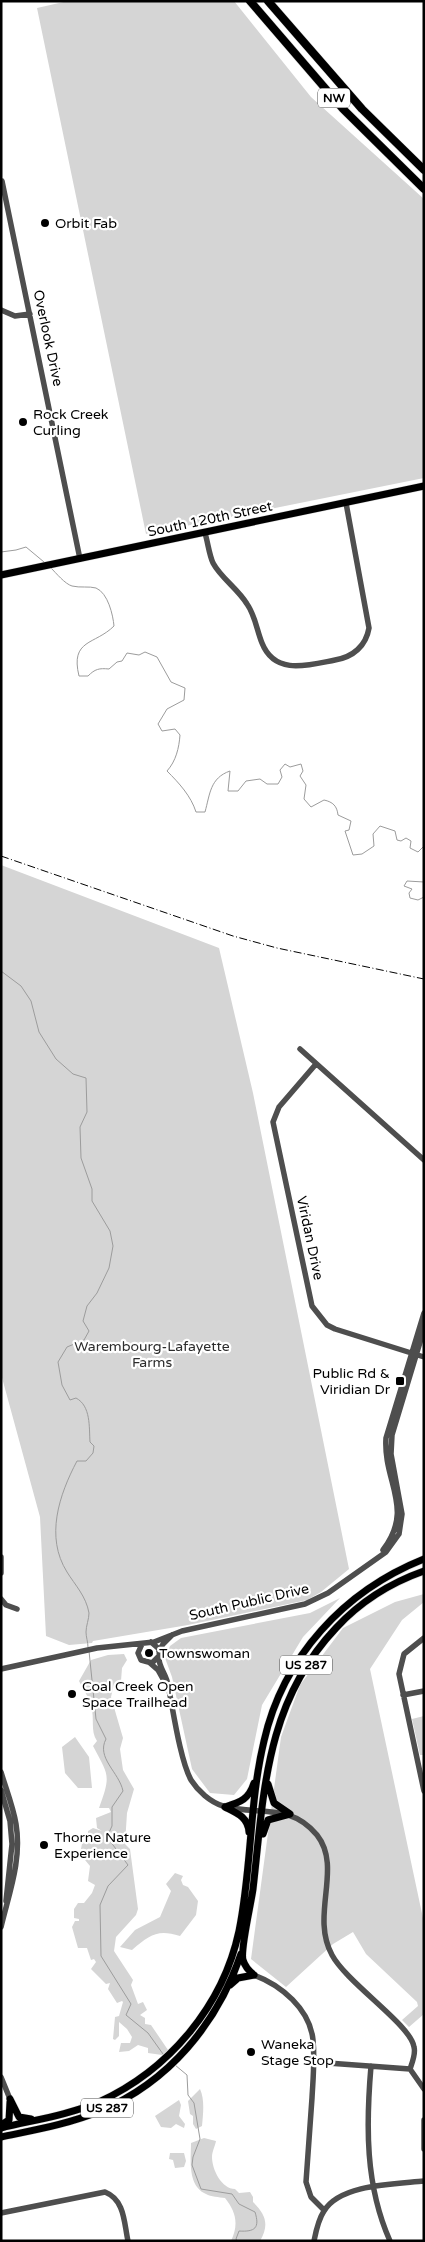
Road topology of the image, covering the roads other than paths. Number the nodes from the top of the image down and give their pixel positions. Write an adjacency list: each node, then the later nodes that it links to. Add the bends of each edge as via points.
1 (250, 1): 5 (highway, NW, via 343,109)
2 (268, 1): 3 (highway, NW, via 362,109)
3 (424, 170)
4 (2, 181): 7 (street, Overlook Drive)
5 (424, 189)
6 (1, 310): 7 (street, via 15,316)
7 (30, 314): 11 (street, Overlook Drive)
8 (424, 486): 9 (main road, South 120th Street)
9 (346, 503): 10 (main road, South 120th Street); 10 (street, via 369,628 357,651 340,660 292,667 270,656 247,604 213,562)
10 (205, 533): 11 (main road, South 120th Street)
11 (80, 559): 12 (main road, South 120th Street)
12 (1, 575)
13 (300, 1050): 14 (street)
14 (316, 1064): 15 (street); 18 (street, Viridan Drive, via 276,1110 274,1122 312,1306 327,1325 335,1329)
15 (424, 1160)
16 (424, 1313): 18 (street, South Public Drive)
17 (424, 1329): 18 (street, South Public Drive)
18 (413, 1354): 19 (street, Viridan Drive); 26 (street, South Public Drive, via 390,1443 402,1504 402,1523 392,1544 312,1602)
19 (424, 1357)
20 (1, 1557): 23 (street)
21 (424, 1559): 38 (main road, US 287, via 365,1590 314,1638 287,1677 268,1726)
22 (424, 1571): 40 (main road, US 287, via 397,1582 368,1600 316,1651 284,1709)
23 (1, 1573)
24 (1, 1599): 25 (street)
25 (17, 1609)
26 (172, 1635): 28 (street, South Public Drive); 31 (street)
27 (424, 1638): 37 (street, via 403,1657 399,1674)
28 (151, 1642): 29 (street); 31 (street)
29 (143, 1644): 30 (street); 32 (street)
30 (121, 1646): 32 (street); 34 (street, via 97,1648)
31 (159, 1654): 33 (street, via 155,1662); 36 (street)
32 (138, 1655): 33 (street)
33 (150, 1663): 36 (street, via 158,1670)
34 (1, 1669)
35 (424, 1691): 37 (street)
36 (169, 1692): 43 (street, via 191,1779 203,1795)
37 (403, 1695): 41 (street)
38 (260, 1758): 43 (main road, via 251,1794 245,1800); 44 (main road, US 287)
39 (1, 1772): 42 (street)
40 (267, 1777): 44 (main road, US 287); 45 (main road, via 274,1803)
41 (424, 1791)
42 (3, 1792): 48 (street, via 16,1824 18,1845 12,1889)
43 (226, 1807): 44 (street); 46 (main road, via 245,1820)
44 (258, 1810): 45 (street); 46 (main road, US 287); 47 (main road, US 287)
45 (290, 1814): 47 (main road, via 272,1818 266,1824); 54 (street, via 308,1825 326,1853 328,1871 323,1918 331,1954 349,1978 407,2033 414,2048)
46 (250, 1846): 58 (main road, US 287, via 240,1929 229,1966 206,2010 177,2047 121,2090 96,2103)
47 (256, 1859): 49 (main road, US 287)
48 (1, 1927)
49 (243, 1949): 50 (main road, via 245,1965); 51 (main road, US 287)
50 (254, 1976): 51 (main road, via 238,1978); 52 (street, via 269,1981 292,1998 313,2038)
51 (228, 1987): 61 (main road, US 287, via 209,2021 158,2077 94,2113)
52 (314, 2062): 53 (street); 65 (street, via 306,2182 311,2198)
53 (371, 2066): 54 (street); 64 (street, via 367,2145)
54 (410, 2070): 56 (street)
55 (1, 2077): 57 (street)
56 (424, 2089)
57 (10, 2099): 58 (main road, via 19,2117); 60 (main road, via 9,2120)
58 (37, 2120): 60 (main road, US 287)
59 (424, 2120): 62 (street)
60 (1, 2126)
61 (1, 2138)
62 (424, 2148)
63 (424, 2180): 64 (street)
64 (374, 2186): 65 (street, via 346,2194); 69 (street)
65 (324, 2210): 68 (street)
66 (1, 2213): 67 (street, via 105,2192 120,2204)
67 (128, 2241)
68 (314, 2241)
69 (390, 2241)

